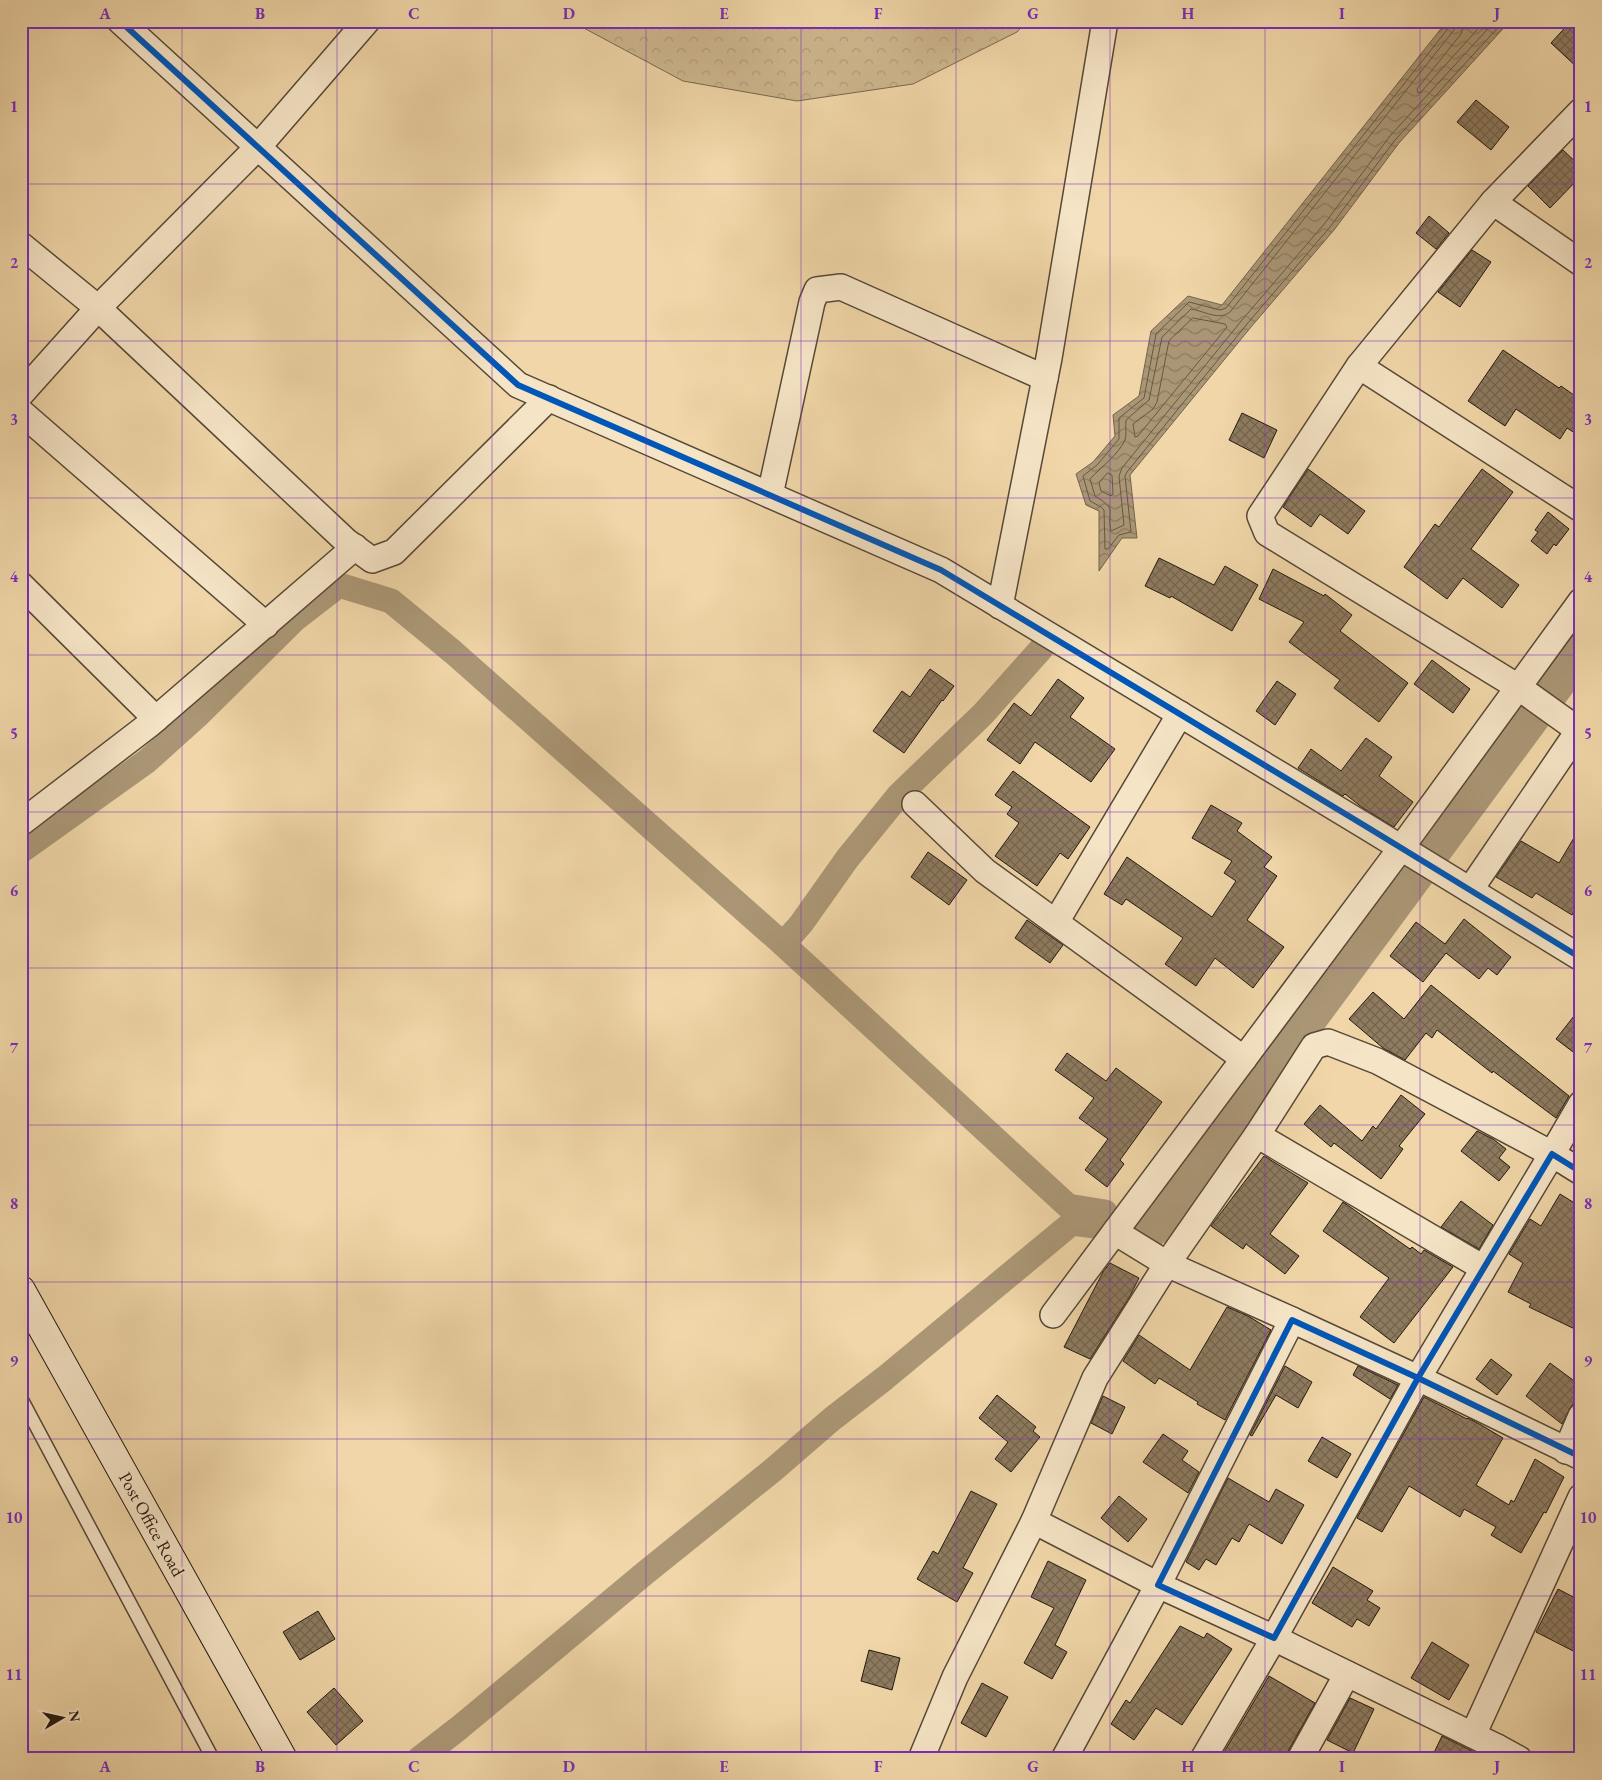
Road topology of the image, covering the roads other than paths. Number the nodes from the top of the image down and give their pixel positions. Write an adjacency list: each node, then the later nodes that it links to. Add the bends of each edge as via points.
1 (120, 21): 5 (street)
2 (367, 21): 5 (street)
3 (1105, 21): 11 (street)
4 (1581, 111): 6 (street)
5 (258, 147): 9 (street); 13 (street, via 518,385)
6 (1493, 202): 8 (street); 10 (street)
7 (21, 245): 9 (street)
8 (1581, 263)
9 (98, 308): 12 (street); 17 (street)
10 (1359, 366): 16 (street); 22 (street, via 1260,516 1267,533)
11 (1045, 378): 15 (street, via 841,287 817,290); 20 (street)
12 (21, 394)
13 (549, 398): 15 (street); 17 (street, via 394,552 372,560)
14 (21, 412): 21 (street)
15 (770, 495): 20 (street, via 941,570)
16 (1581, 509)
17 (355, 547): 21 (street)
18 (21, 585): 24 (street)
19 (1581, 602): 22 (street)
20 (1000, 606): 23 (street)
21 (266, 625): 24 (street)
22 (1518, 688): 25 (street); 28 (street)
23 (1180, 714): 28 (street); 30 (street)
24 (156, 719): 27 (street)
25 (1580, 730): 29 (street)
26 (915, 804): 30 (street, via 985,870)
27 (25, 812)
28 (1401, 848): 29 (street); 32 (street)
29 (1470, 890): 31 (street)
30 (1056, 922): 32 (street)
31 (1581, 958)
32 (1244, 1059): 37 (street)
33 (1581, 1104): 35 (street)
34 (1257, 1135): 35 (street, via 1314,1046 1328,1042 1377,1061); 38 (street); 39 (street)
35 (1552, 1154): 36 (street); 39 (street)
36 (1581, 1172)
37 (1115, 1232): 38 (street); 41 (street)
38 (1167, 1264): 42 (street); 48 (street, via 1094,1378)
39 (1482, 1270): 43 (street)
40 (21, 1290): 55 (street, Post Office Road)
41 (1053, 1316)
42 (1292, 1320): 43 (street); 49 (street)
43 (1418, 1378): 46 (street); 50 (street)
44 (21, 1398): 54 (lane)
45 (1581, 1416): 46 (street)
46 (1573, 1454)
47 (1581, 1497): 52 (street)
48 (1034, 1520): 49 (street); 56 (street, via 955,1677)
49 (1158, 1586): 50 (street); 57 (street)
50 (1274, 1638): 51 (street); 58 (street)
51 (1347, 1674): 52 (street); 59 (street)
52 (1473, 1735): 53 (street)
53 (1493, 1753): 60 (street)
54 (213, 1759)
55 (283, 1759)
56 (921, 1759)
57 (1064, 1759)
58 (1204, 1759)
59 (1300, 1759)
60 (1519, 1759)

